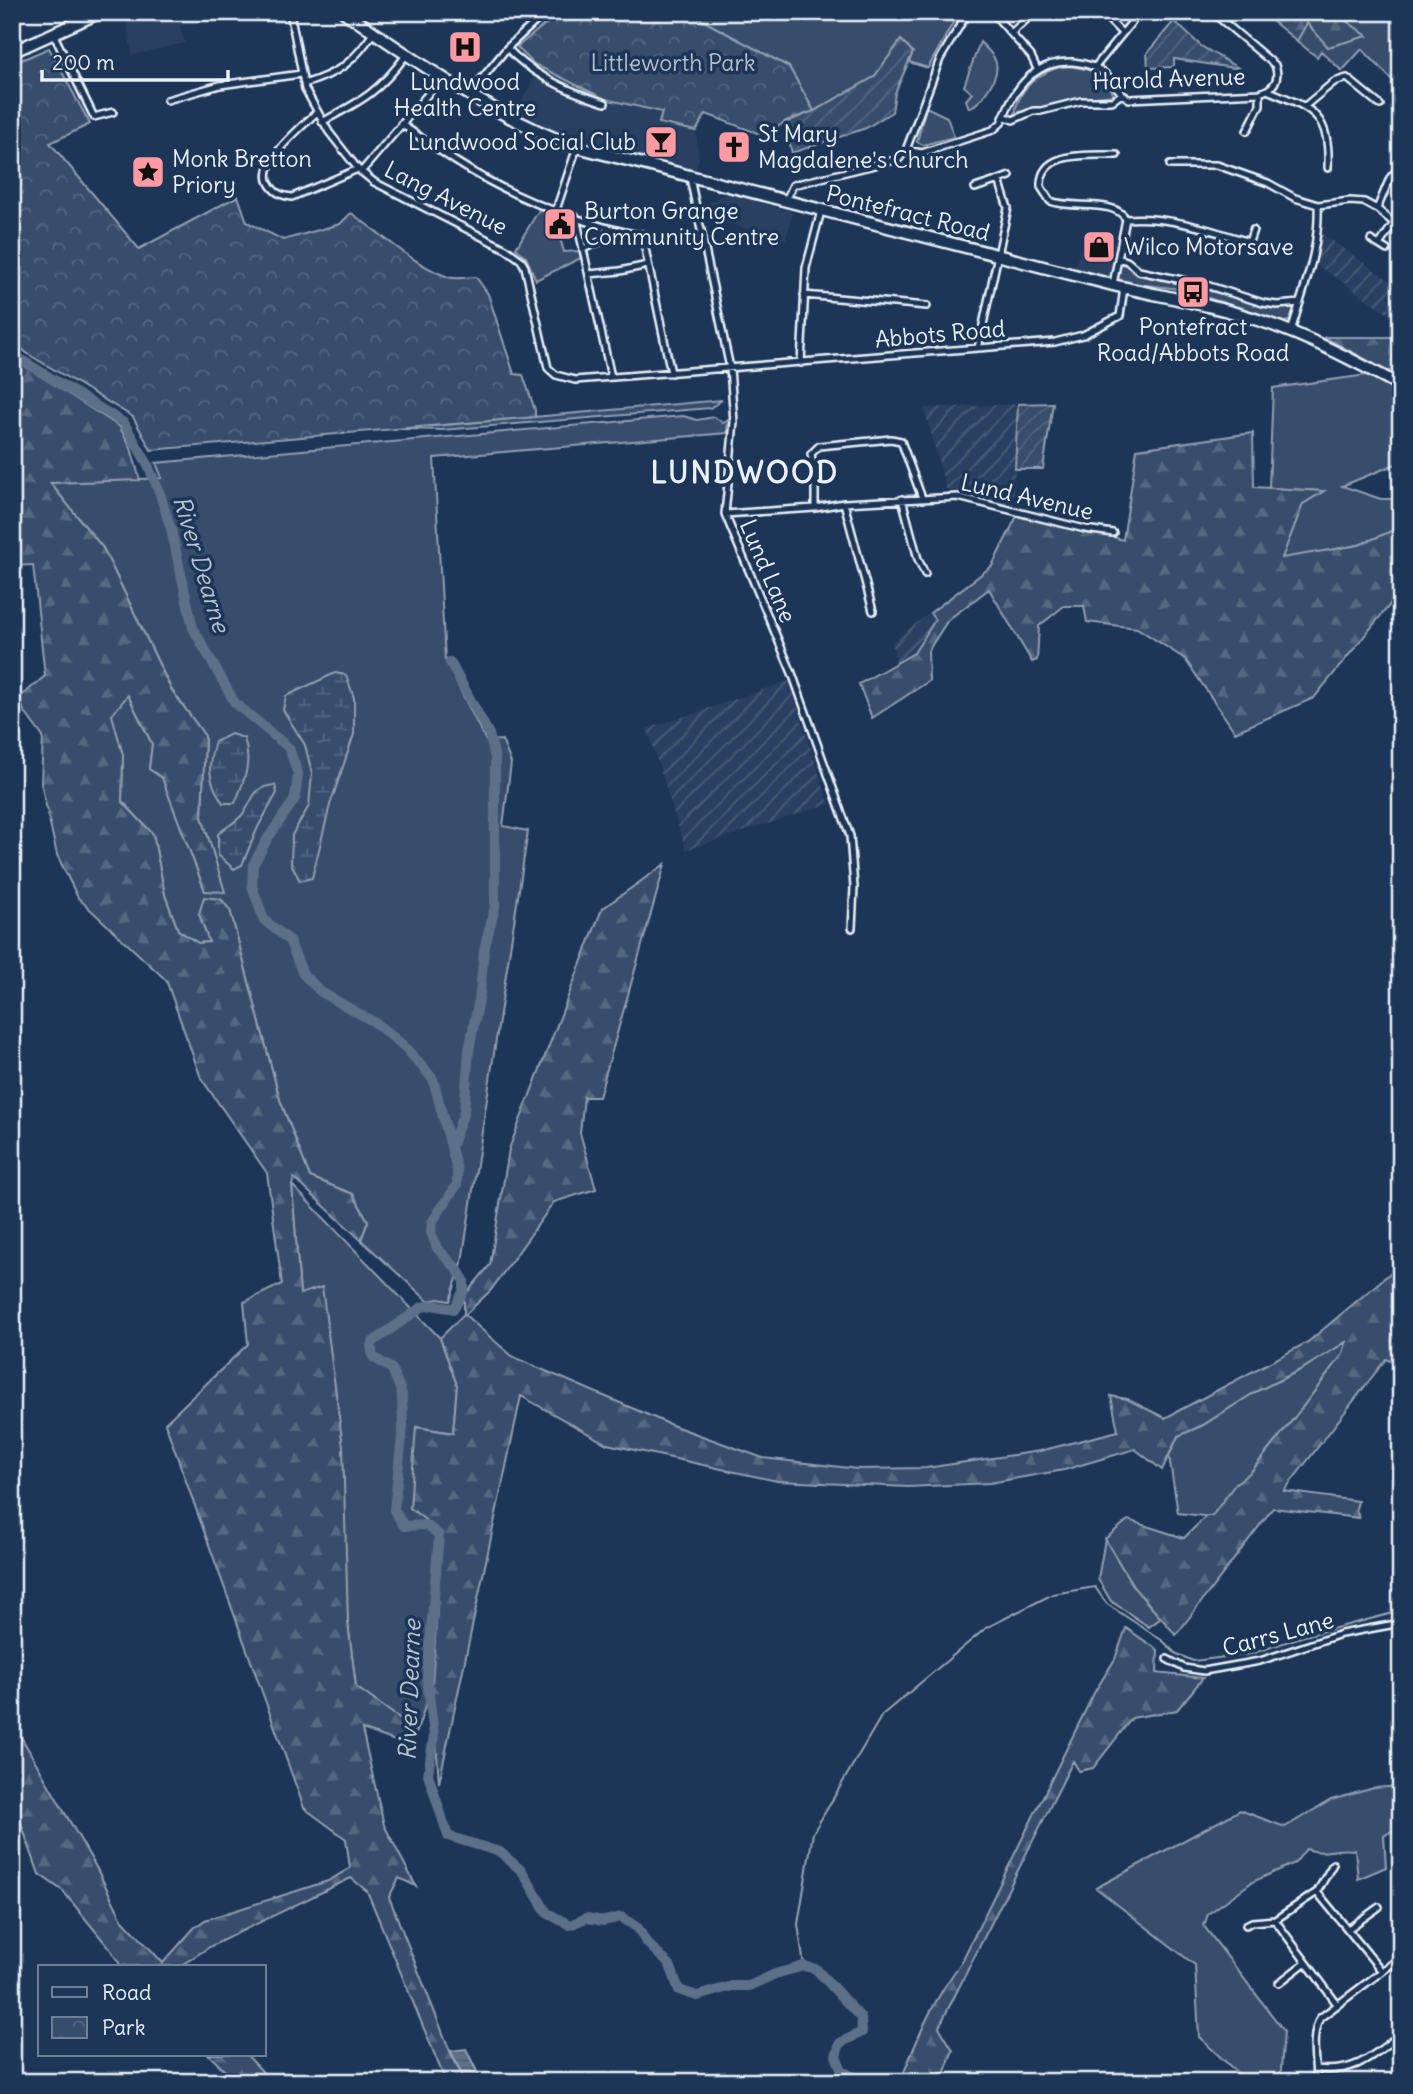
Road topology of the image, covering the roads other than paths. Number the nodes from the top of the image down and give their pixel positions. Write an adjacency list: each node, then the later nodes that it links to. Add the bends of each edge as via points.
1 (101, 12): 14 (highway)
2 (290, 12): 20 (street, Lang Avenue)
3 (344, 12): 11 (highway, Pontefract Road)
4 (547, 12): 15 (street)
5 (968, 12): 38 (street, via 940,59)
6 (992, 12): 12 (street)
7 (1035, 12): 12 (street)
8 (1101, 12): 13 (street)
9 (1140, 12): 13 (street)
10 (1212, 12): 23 (street, via 1275,65 1277,78)
11 (374, 32): 17 (highway, Pontefract Road); 22 (street, via 349,64)
12 (1010, 33): 19 (street)
13 (1122, 33): 18 (street)
14 (54, 35): 16 (highway); 31 (street, via 94,117)
15 (507, 48): 24 (street); 28 (street, via 546,78)
16 (12, 52)
17 (407, 54): 24 (highway, Pontefract Road); 34 (street, via 374,92)
18 (1095, 67): 19 (street, via 1067,62); 26 (street)
19 (1037, 69): 33 (street, via 1015,92)
20 (302, 74): 22 (street, Lang Avenue); 27 (street, via 220,85)
21 (439, 81): 35 (street)
22 (304, 84): 32 (street, Lang Avenue)
23 (1267, 90): 25 (street, Harold Avenue); 30 (street, Harold Avenue)
24 (470, 93): 37 (highway, Pontefract Road, via 526,126)
25 (1259, 93): 26 (street, Harold Avenue, via 1129,99); 36 (street, via 1260,105)
26 (1122, 94): 33 (street, Harold Avenue, via 1112,101 1081,101 1013,120)
27 (167, 100)
28 (606, 103)
29 (1380, 105): 30 (street, via 1347,78 1334,82)
30 (1305, 106): 42 (street, via 1323,126 1329,145)
31 (113, 112)
32 (317, 112): 34 (street, Lang Avenue); 43 (street, via 269,163 267,177 272,188 292,197)
33 (1004, 116): 38 (street, Harold Avenue, via 993,130 953,144 922,153)
34 (322, 122): 43 (street, Lang Avenue)
35 (401, 124): 43 (street); 51 (street, via 456,162)
36 (1247, 131)
37 (576, 148): 45 (highway, Pontefract Road); 51 (street)
38 (906, 150): 48 (street, Harold Avenue, via 899,159 793,185)
39 (1117, 155): 54 (street, via 1051,162 1042,172 1041,187 1050,201 1111,207)
40 (1170, 165): 49 (street, via 1217,166)
41 (1401, 165): 50 (street)
42 (1328, 167)
43 (359, 170): 78 (street, Lang Avenue, via 520,260 544,356 556,375 575,380)
44 (1010, 176): 46 (street)
45 (690, 178): 48 (highway, Pontefract Road); 59 (street, Lund Lane)
46 (999, 180): 47 (street); 64 (street, via 1008,208)
47 (975, 188)
48 (785, 202): 52 (highway, Pontefract Road)
49 (1318, 205): 50 (street, via 1350,201); 71 (street, via 1315,252)
50 (1377, 209): 55 (street)
51 (556, 210): 53 (street)
52 (821, 211): 64 (highway, Pontefract Road); 70 (street)
53 (576, 217): 57 (street); 62 (street)
54 (1126, 219): 56 (street, via 1195,224 1249,242); 65 (street)
55 (1397, 225): 61 (street)
56 (1253, 230)
57 (642, 234): 59 (street); 66 (street)
58 (611, 237): 62 (street)
59 (704, 240): 76 (street, Lund Lane)
60 (1371, 240): 61 (street)
61 (1379, 245): 63 (street)
62 (583, 249): 67 (street)
63 (1387, 250)
64 (996, 255): 68 (highway, Pontefract Road); 74 (street)
65 (1118, 258): 68 (street); 71 (street, via 1139,271 1263,303)
66 (648, 265): 67 (street); 77 (street)
67 (589, 274): 78 (street)
68 (1113, 285): 69 (highway, Pontefract Road)
69 (1124, 288): 73 (highway, Pontefract Road, via 1223,309); 74 (street, Abbots Road, via 1120,316 1083,335 1055,342)
70 (804, 295): 72 (street); 75 (street)
71 (1300, 303): 73 (street)
72 (927, 306)
73 (1291, 332): 79 (highway, Pontefract Road)
74 (978, 348): 75 (street, Abbots Road)
75 (801, 363): 76 (street, Abbots Road)
76 (730, 368): 77 (street, Lang Avenue); 84 (street, Lund Lane, via 734,422)
77 (671, 373): 78 (street, Lang Avenue)
78 (611, 377)
79 (1401, 386)
80 (922, 498): 81 (street, Lund Avenue); 83 (street, via 898,439 819,446 811,454); 85 (street, Lund Avenue, via 958,497)
81 (902, 499): 82 (street, Lund Avenue); 86 (street)
82 (844, 503): 83 (street, Lund Avenue); 87 (street)
83 (814, 508): 84 (street, Lund Avenue)
84 (725, 514): 88 (street, Lund Lane, via 792,673 850,836)
85 (1113, 533)
86 (926, 574)
87 (873, 611)
88 (852, 928)
89 (1401, 1623): 90 (street, Carrs Lane, via 1341,1634 1260,1661 1204,1671)
90 (1167, 1659)
91 (1333, 1864): 92 (street)
92 (1317, 1892): 94 (street); 96 (street)
93 (1379, 1907): 96 (street)
94 (1275, 1920): 95 (street); 98 (street)
95 (1246, 1925)
96 (1348, 1929): 99 (street)
97 (1401, 1957): 99 (street)
98 (1306, 1962): 100 (street); 101 (street)
99 (1381, 1970): 101 (street)
100 (1279, 1983)
101 (1337, 2004): 103 (street, via 1315,2027)
102 (1401, 2034): 103 (street, via 1352,2068)
103 (1316, 2068): 104 (street)
104 (1316, 2082)

